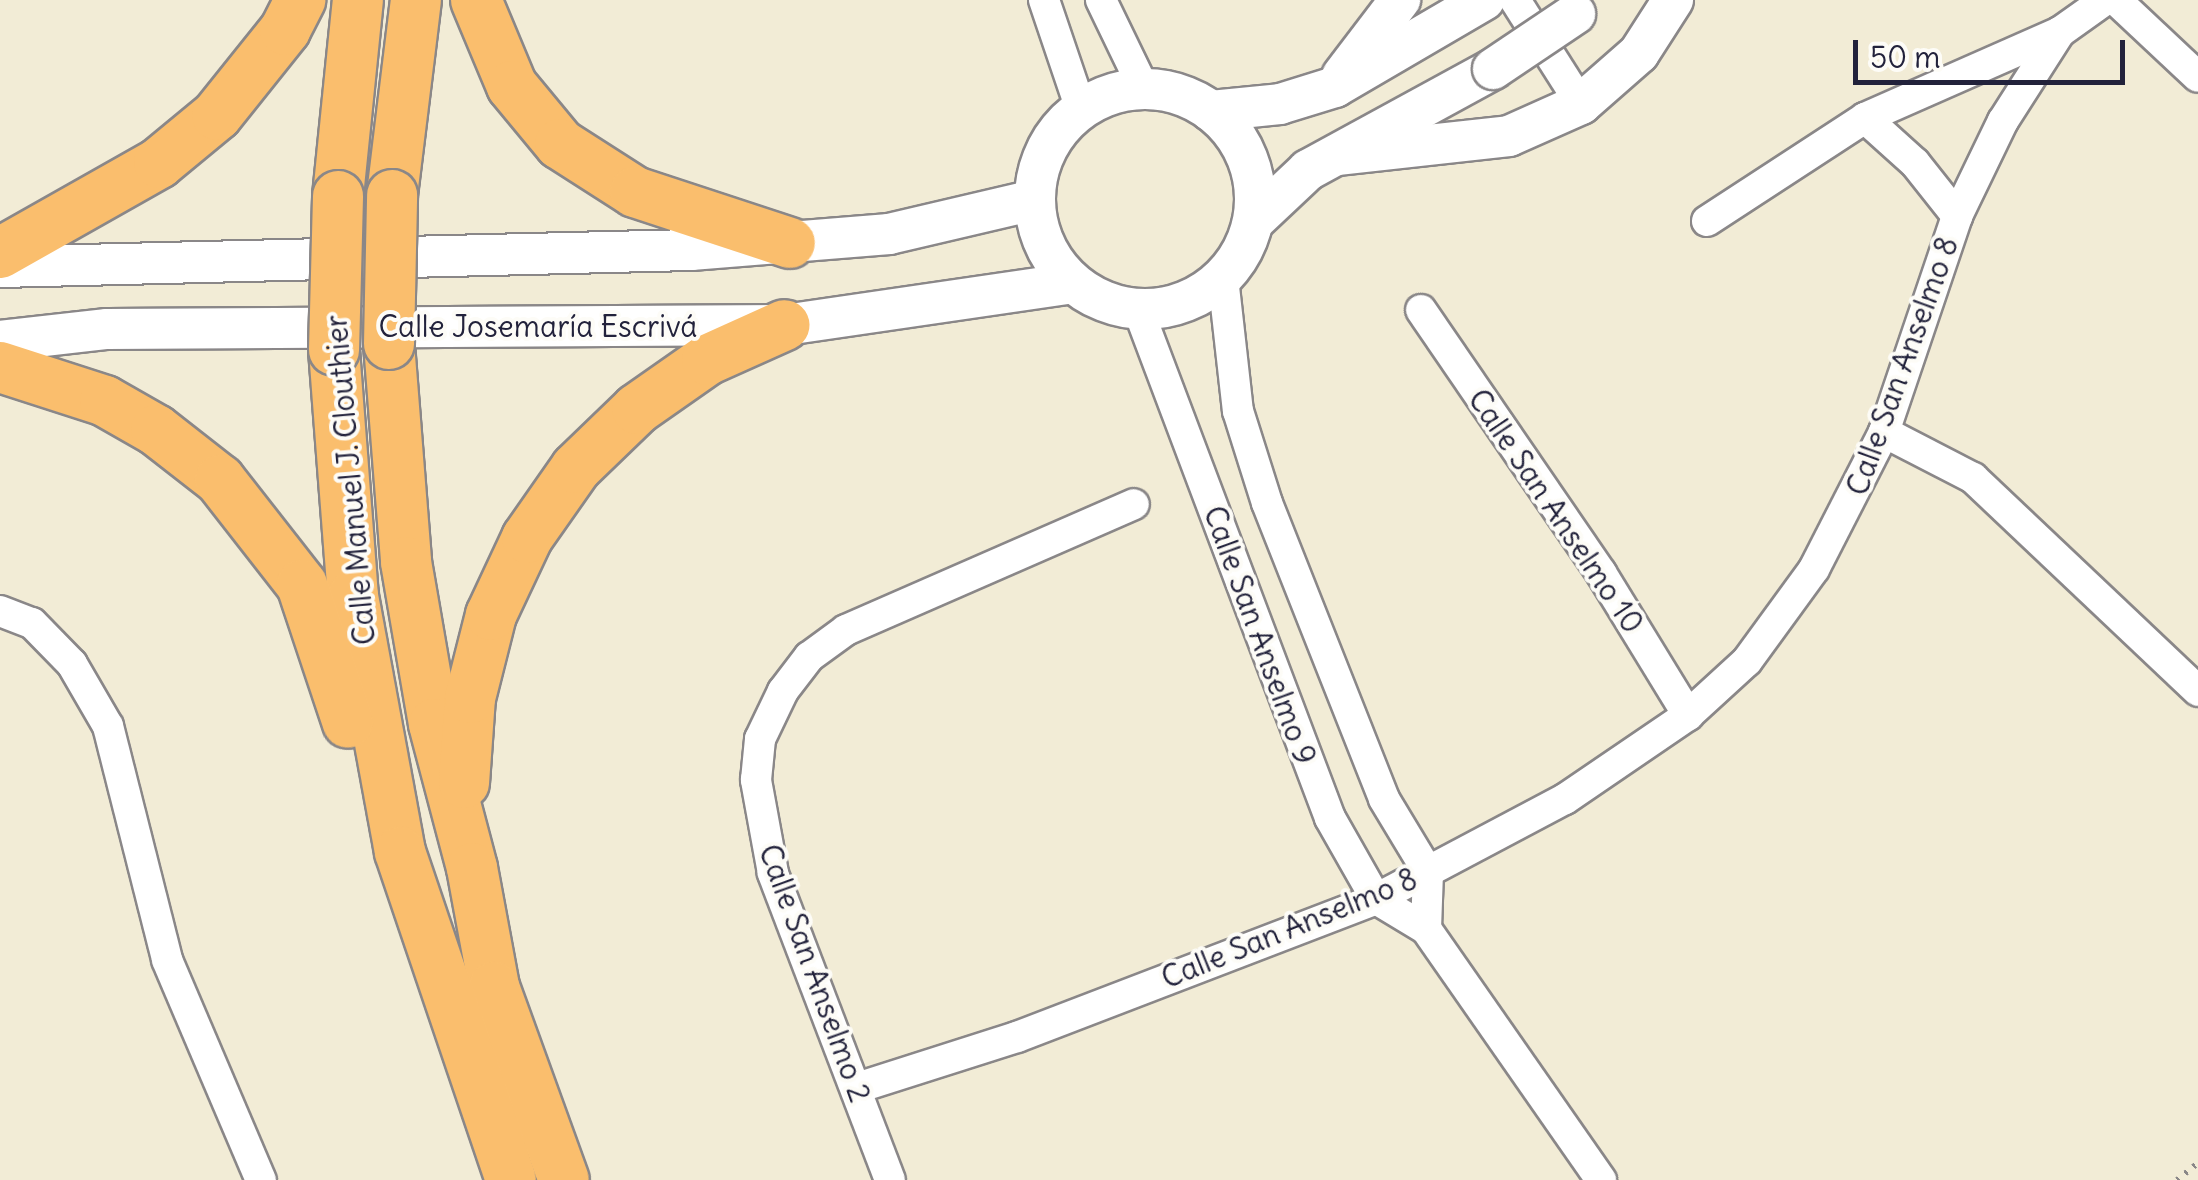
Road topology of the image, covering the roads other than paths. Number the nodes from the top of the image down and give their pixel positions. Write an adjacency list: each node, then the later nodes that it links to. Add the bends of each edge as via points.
1 (300, 0): 28 (main road, via 286,30 218,115 159,163)
2 (358, 0): 42 (main road, Calle Manuel J. Clouthier, bridge, via 338,196 334,350 354,596)
3 (416, 0): 43 (main road, Calle Manuel J. Clouthier, bridge, via 392,195 390,344 406,562 434,724)
4 (476, 0): 27 (main road, via 512,86 560,144 635,192)
5 (1044, 0): 19 (street)
6 (1101, 0): 17 (street)
7 (1400, 0): 16 (street)
8 (1515, 0): 18 (street)
9 (1673, 0): 18 (street, via 1638,53)
10 (2105, 0): 14 (street, Calle San Anselmo 8)
11 (2116, 0): 15 (street)
12 (1585, 7): 22 (street, bridge, via 1493,68)
13 (1472, 8): 16 (street)
14 (2060, 32): 21 (street, Calle San Anselmo 8); 24 (street, Calle San Anselmo 8, via 2003,120)
15 (2198, 77)
16 (1334, 87): 20 (street, via 1280,104)
17 (1144, 89): 19 (street); 20 (street)
18 (1582, 104): 22 (street, via 1508,136)
19 (1080, 109): 23 (street, via 1046,148)
20 (1211, 110): 25 (street, via 1248,159)
21 (1866, 118): 24 (street); 26 (street, Calle San Anselmo 8)
22 (1337, 155): 25 (street, via 1308,170)
23 (1034, 200): 27 (street, via 888,234); 31 (street, via 1044,246)
24 (1957, 216): 37 (street, Calle San Anselmo 8)
25 (1254, 220): 30 (street)
26 (1707, 221)
27 (790, 243): 29 (street)
28 (0, 253)
29 (0, 267)
30 (1223, 278): 32 (street, via 1184,303); 44 (street, Calle San Anselmo 9, via 1238,410 1266,503 1384,799)
31 (1073, 283): 32 (street, via 1104,302); 34 (street, Calle Josemaría Escrivá)
32 (1138, 310): 45 (street, Calle San Anselmo 9, via 1186,421 1281,701 1330,818)
33 (1421, 310): 41 (street, Calle San Anselmo 10, via 1601,573)
34 (785, 325): 35 (street, Calle Josemaría Escrivá, via 144,328); 43 (main road, via 707,360 636,408 576,468 527,538 491,616 470,698 464,783)
35 (0, 341)
36 (0, 367): 42 (main road, via 68,385 156,430 220,480 268,533 302,586 368,794)
37 (1884, 432): 40 (street, via 1973,478); 41 (street, Calle San Anselmo 8, via 1851,504 1788,608 1747,661)
38 (1134, 504): 47 (street, Calle San Anselmo 2, via 846,630 810,657 760,738 760,820 773,873)
39 (0, 612): 48 (street, via 32,623 72,664 108,726 167,960)
40 (2198, 691)
41 (1688, 715): 44 (street, Calle San Anselmo 8, via 1565,799)
42 (400, 852): 49 (main road, Calle Manuel J. Clouthier)
43 (472, 868): 50 (main road, Calle Manuel J. Clouthier, via 494,987)
44 (1428, 872): 45 (street, Calle San Anselmo 8); 46 (street)
45 (1376, 899): 46 (street, Calle San Anselmo 9); 47 (street, Calle San Anselmo 8, via 1017,1036)
46 (1426, 930): 52 (street, Calle San Anselmo 9)
47 (857, 1088): 51 (street, Calle San Anselmo 2)
48 (261, 1180)
49 (512, 1180)
50 (564, 1180)
51 (890, 1180)
52 (1600, 1180)

